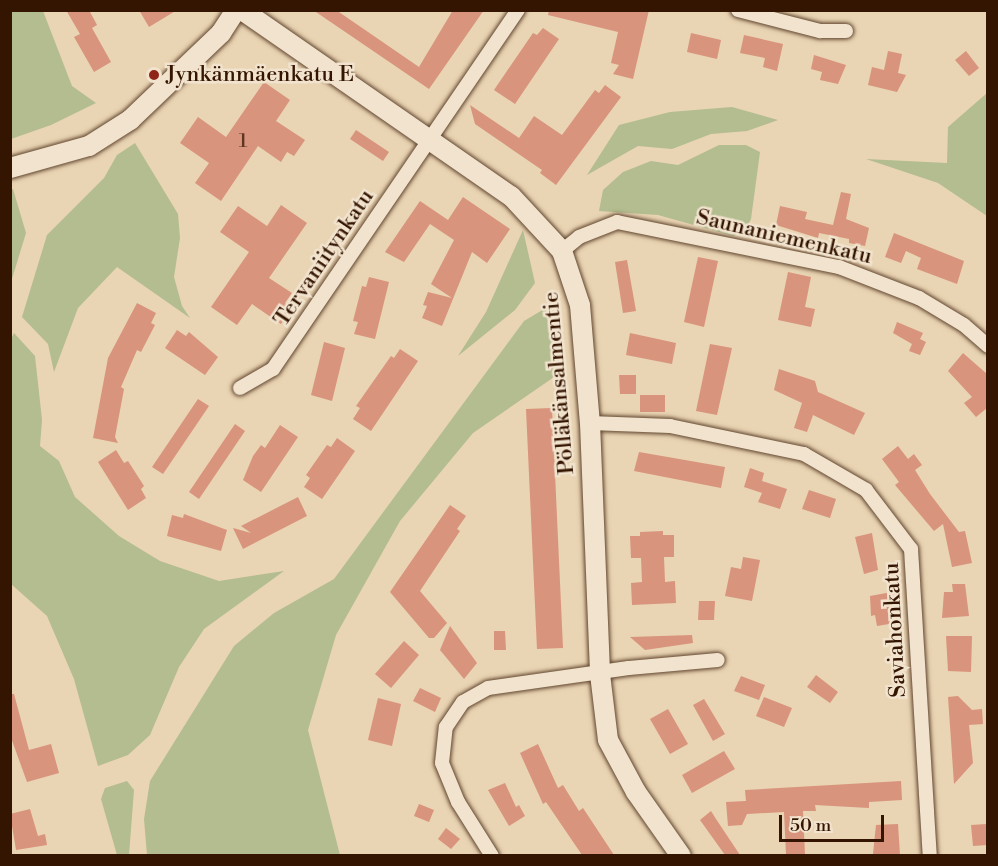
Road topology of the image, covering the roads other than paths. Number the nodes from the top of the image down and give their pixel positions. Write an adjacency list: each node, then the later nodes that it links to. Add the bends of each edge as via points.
1 (236, 10): 7 (street, via 221,33 130,120 89,146)
2 (242, 10): 6 (street, Pölläkänsalmentie)
3 (518, 10): 6 (street, Tervaniitynkatu)
4 (738, 10): 5 (street, via 820,31)
5 (846, 31)
6 (431, 139): 8 (street, Pölläkänsalmentie, via 511,196); 10 (street, Tervaniitynkatu, via 273,369)
7 (10, 168)
8 (562, 251): 9 (street, Saunaniemenkatu, via 579,237 617,222 839,267 919,298 964,325); 11 (street, Pölläkänsalmentie, via 580,304)
9 (987, 346)
10 (240, 388)
11 (590, 423): 13 (street, Pölläkänsalmentie); 16 (street, Saviahonkatu, via 670,426 804,454 867,490 911,549)
12 (718, 660): 13 (street)
13 (600, 674): 14 (street, via 488,688 463,702 446,727 442,763 458,802); 15 (street, Pölläkänsalmentie, via 608,740 636,792)
14 (492, 855)
15 (681, 855)
16 (930, 855)

